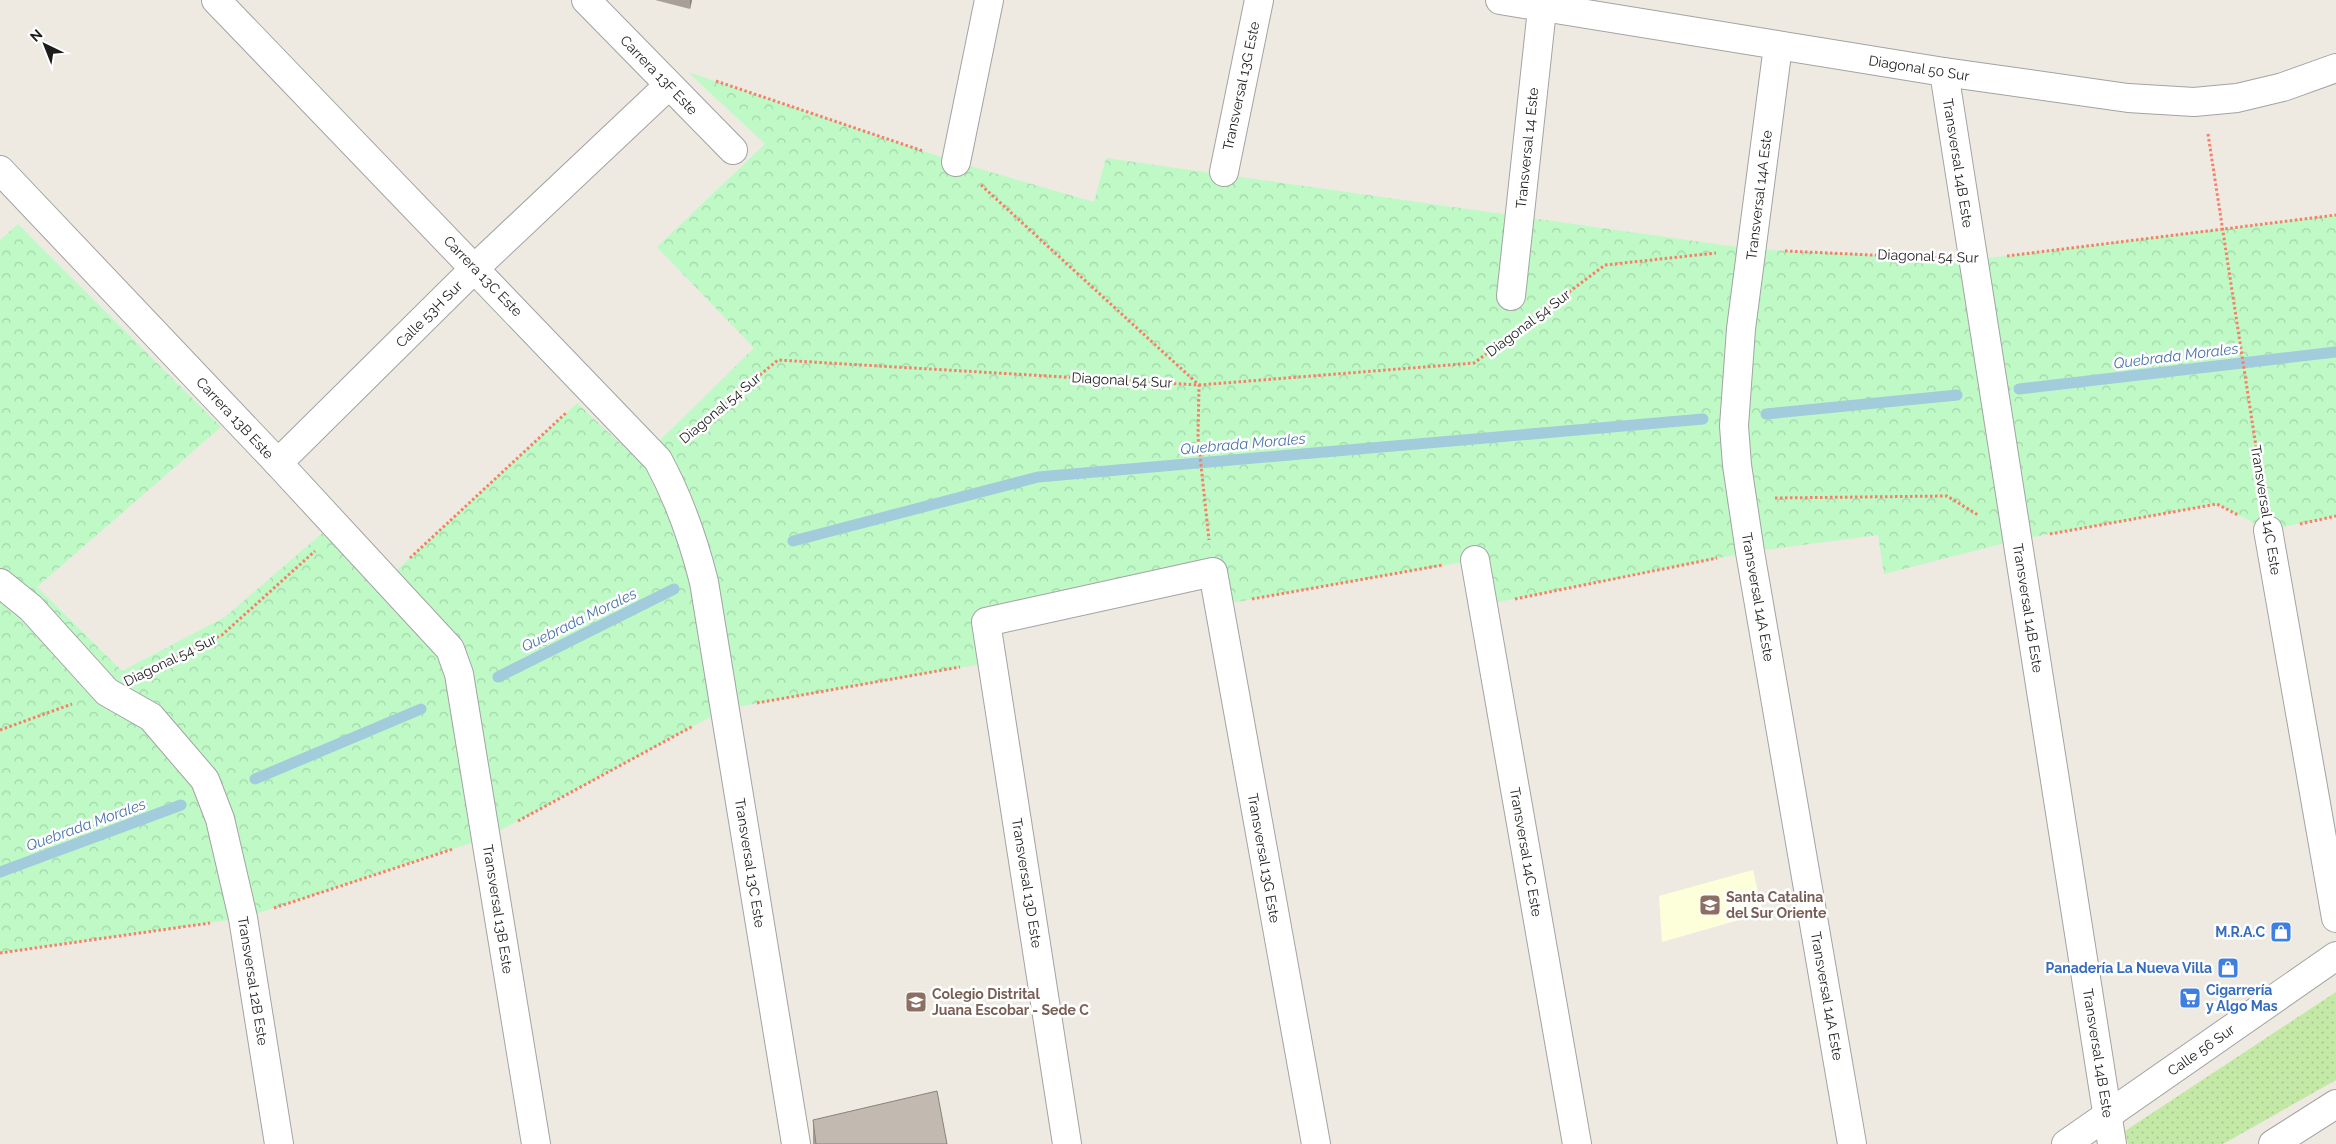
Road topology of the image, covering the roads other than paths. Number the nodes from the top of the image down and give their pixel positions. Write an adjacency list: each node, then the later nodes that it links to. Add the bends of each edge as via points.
1 (216, 0): 15 (street, Carrera 13C Este)
2 (586, 0): 10 (street, Carrera 13F Este)
3 (989, 0): 12 (street)
4 (1259, 0): 14 (street, Transversal 13G Este)
5 (1500, 0): 6 (street, Diagonal 50 Sur)
6 (1542, 4): 7 (street, Diagonal 50 Sur); 16 (street, Transversal 14 Este)
7 (1778, 46): 9 (street, Diagonal 50 Sur); 34 (street, Transversal 14A Este, via 1741,329 1734,426 1750,552)
8 (2336, 68): 9 (street, Diagonal 50 Sur, via 2283,87 2237,98 2203,101 2128,98)
9 (1944, 72): 27 (street, Transversal 14B Este)
10 (669, 85): 11 (street, Carrera 13F Este); 15 (street, Calle 53H Sur)
11 (733, 150)
12 (956, 162)
13 (0, 170): 17 (street, Carrera 13B Este)
14 (1224, 172)
15 (475, 268): 17 (street, Calle 53H Sur); 20 (street, Carrera 13C Este, via 658,460 686,518)
16 (1511, 296)
17 (278, 463): 23 (street, Carrera 13B Este, via 450,649)
18 (2268, 530): 24 (street, Transversal 14C Este)
19 (1475, 560): 33 (street, Transversal 14C Este)
20 (704, 582): 30 (street, Transversal 13C Este)
21 (0, 583): 28 (street, Transversal 12B Este, via 31,608 106,692 151,716 205,780 220,819 243,918)
22 (986, 622): 31 (street, Transversal 13D Este); 32 (street, Transversal 13G Este, via 1213,572)
23 (459, 674): 29 (street, Transversal 13B Este)
24 (2336, 918)
25 (2336, 956): 27 (street, Calle 56 Sur)
26 (2336, 1104): 37 (street)
27 (2108, 1115): 35 (street, Calle 56 Sur); 36 (street, Transversal 14B Este)
28 (279, 1144)
29 (536, 1144)
30 (796, 1144)
31 (1067, 1144)
32 (1316, 1144)
33 (1577, 1144)
34 (1852, 1144)
35 (2066, 1144)
36 (2112, 1144)
37 (2273, 1144)

